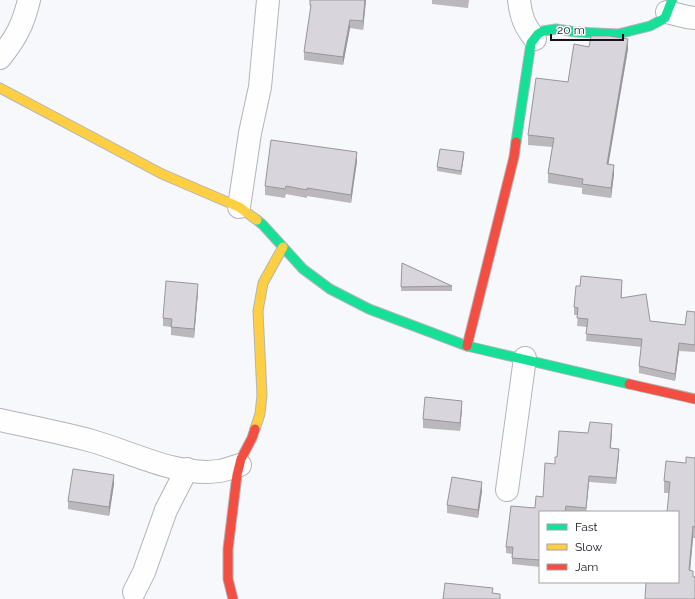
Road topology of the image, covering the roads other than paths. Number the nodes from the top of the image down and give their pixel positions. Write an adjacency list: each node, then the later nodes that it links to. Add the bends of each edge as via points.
1 (29, 0): 7 (street, via 24,20)
2 (268, 0): 9 (street, via 260,86)
3 (519, 0): 6 (street, via 523,22)
4 (670, 6): 5 (street, via 687,17); 6 (street, via 665,18 658,23 618,34 556,29 543,31)
5 (695, 18)
6 (535, 39): 11 (street, via 531,43 514,157)
7 (0, 58)
8 (0, 88): 9 (street, via 162,174)
9 (239, 207): 10 (street, via 264,225)
10 (283, 247): 11 (street, via 303,269 330,289 369,309); 15 (street, via 263,283 258,311 262,395 260,414)
11 (467, 346): 12 (street)
12 (525, 358): 13 (street); 17 (street)
13 (695, 399)
14 (0, 420): 16 (street, via 93,442 136,457)
15 (240, 465): 16 (street, via 220,471); 19 (street, via 228,549 228,579)
16 (187, 470): 18 (street, via 166,510 144,572)
17 (507, 490)
18 (134, 592)
19 (233, 599)

